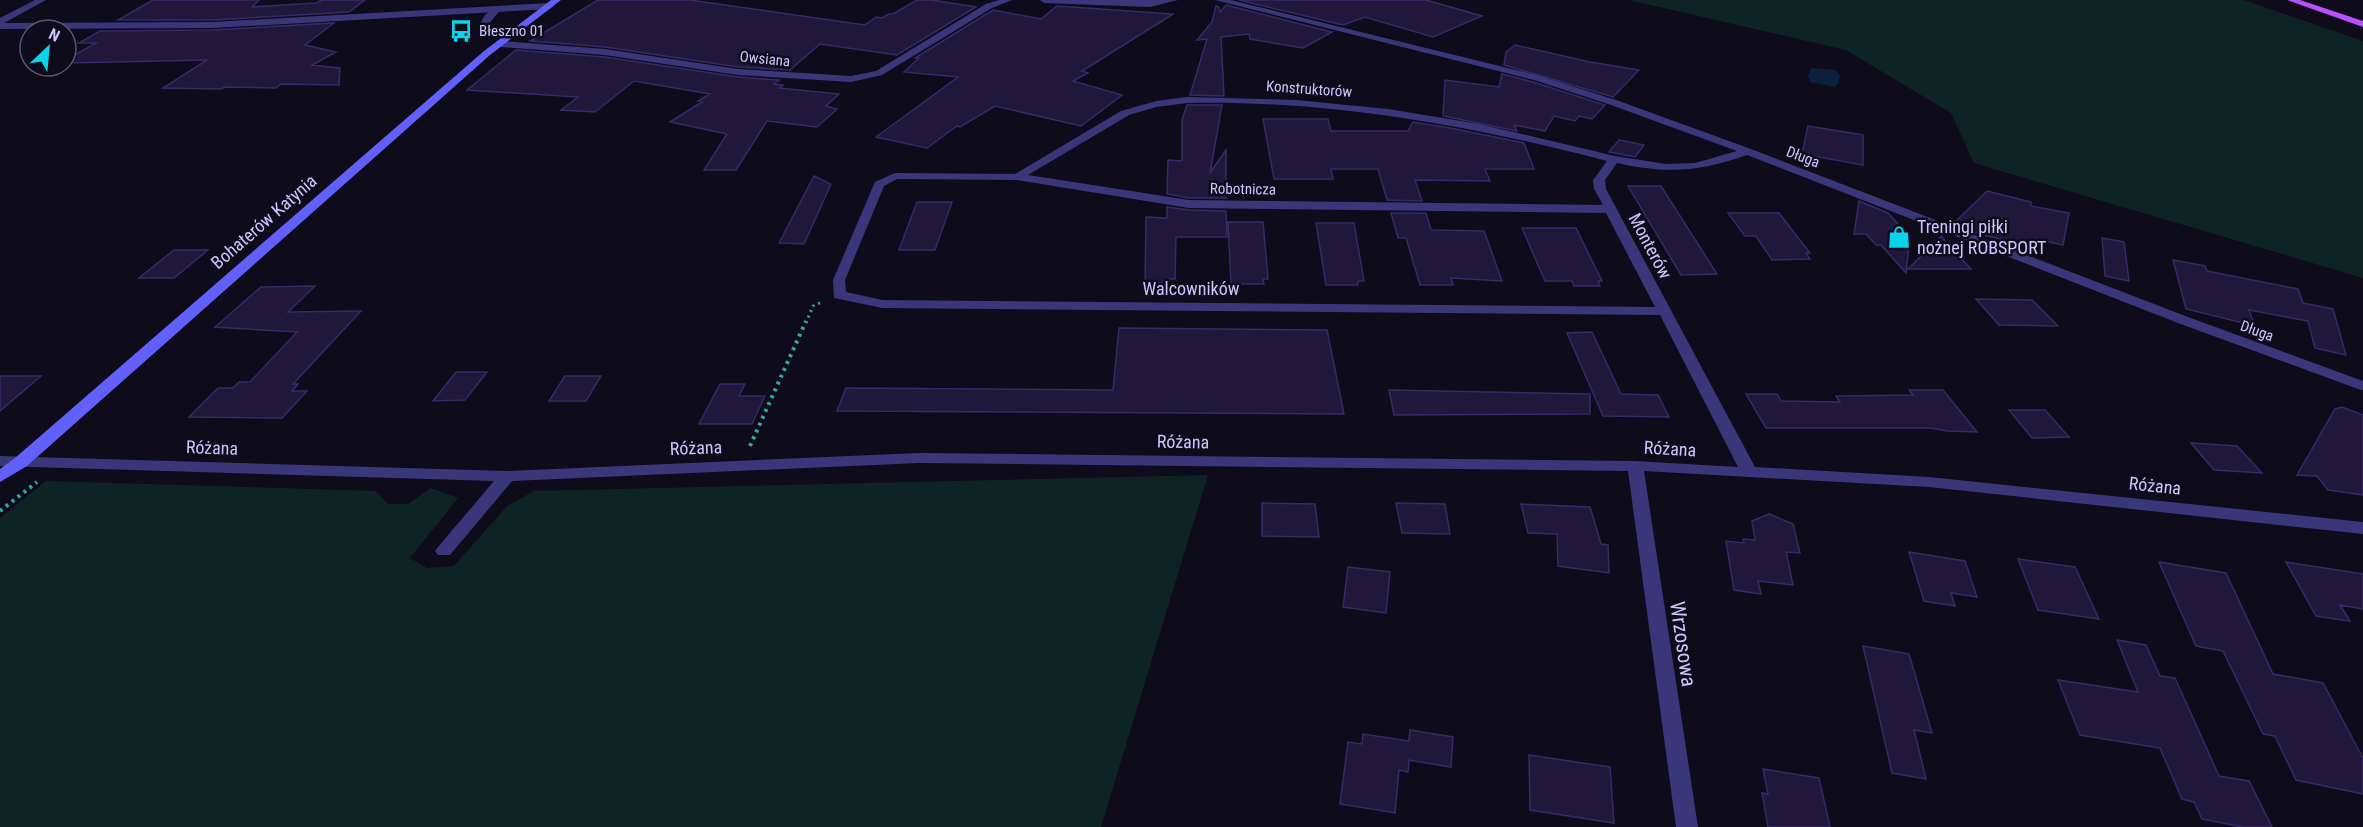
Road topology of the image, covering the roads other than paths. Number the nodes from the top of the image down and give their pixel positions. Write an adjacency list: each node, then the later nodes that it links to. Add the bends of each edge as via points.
1 (42, 0): 11 (street)
2 (1008, 0): 18 (street, Owsiana, via 988,6 879,73 851,79 738,72 605,52)
3 (1044, 0): 4 (street, via 1150,4)
4 (1174, 0)
5 (1219, 0): 19 (street, Długa, via 1537,78)
6 (2291, 0): 12 (main road)
7 (2319, 0): 10 (main road)
8 (554, 3): 9 (street); 16 (street, Bohaterów Katynia)
9 (498, 8): 14 (street, via 212,25); 16 (lane, via 482,27)
10 (2363, 14)
11 (0, 24): 13 (street)
12 (2363, 24)
13 (18, 26)
14 (78, 26)
15 (18, 29): 17 (street)
16 (518, 30): 18 (street, Bohaterów Katynia)
17 (0, 37)
18 (500, 44): 27 (street, Bohaterów Katynia)
19 (1747, 151): 20 (street, via 1686,168); 25 (street, Długa)
20 (1614, 159): 21 (street, Konstruktorów, via 1492,130 1386,111 1297,102 1178,99 1125,113); 22 (street, Monterów, via 1599,180)
21 (1017, 177): 22 (street, Robotnicza, via 1189,204); 23 (street, Robotnicza, via 886,178 879,184 839,280)
22 (1610, 209): 24 (street, Monterów)
23 (840, 295): 24 (street, Walcowników, via 882,304)
24 (1664, 311): 29 (street, Monterów)
25 (2363, 386)
26 (0, 460): 27 (street, Różana)
27 (21, 462): 30 (street, Różana); 31 (street, Bohaterów Katynia)
28 (1635, 466): 29 (street, Różana); 30 (street, Różana, via 919,458); 34 (street, Wrzosowa)
29 (1749, 472): 32 (street, Różana, via 1929,482)
30 (507, 476): 33 (street)
31 (0, 477)
32 (2363, 528)
33 (444, 551)
34 (1687, 827)

